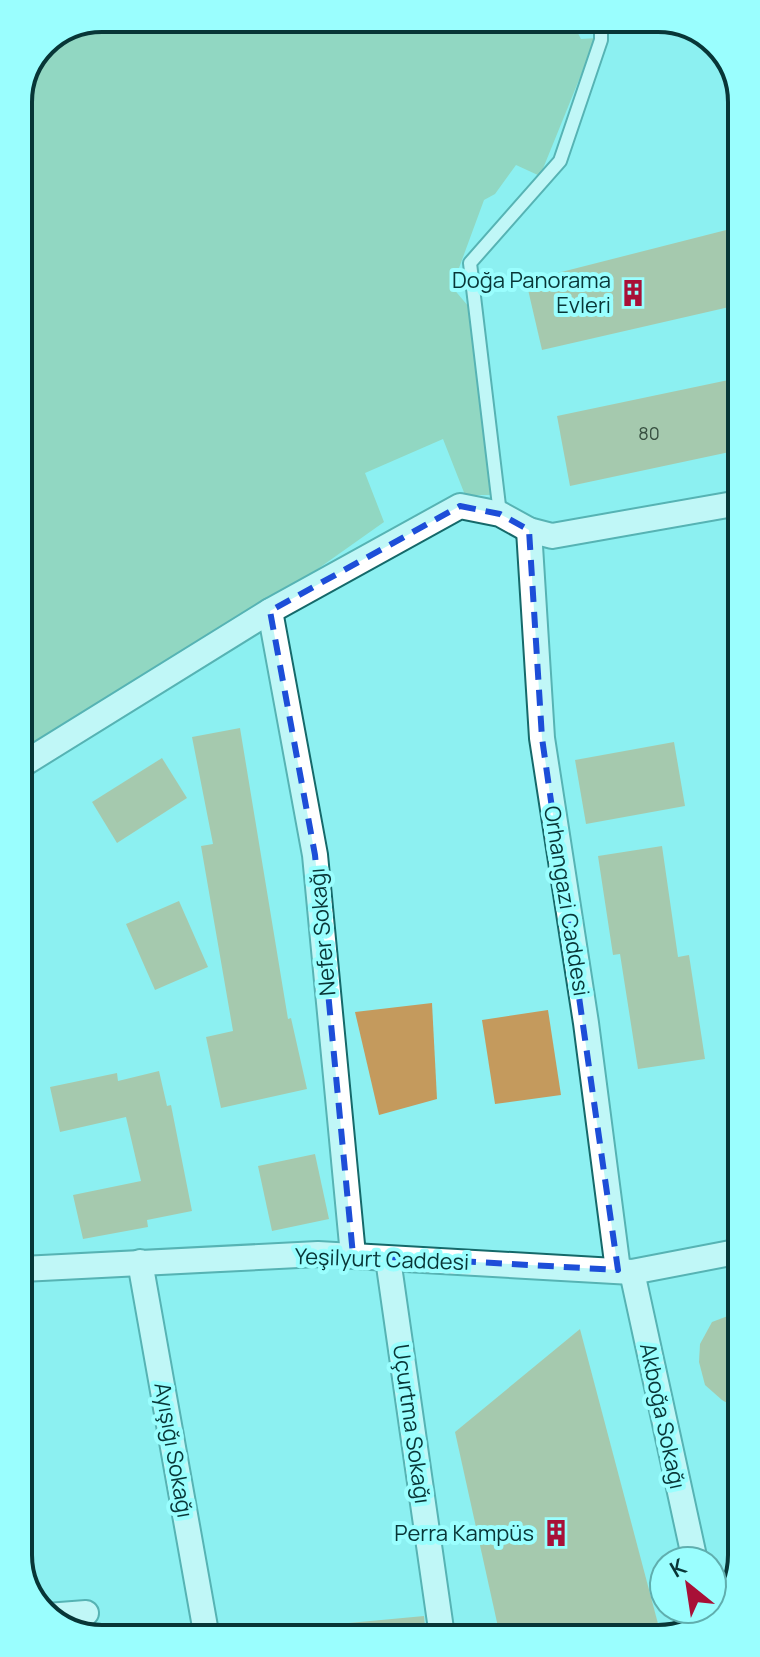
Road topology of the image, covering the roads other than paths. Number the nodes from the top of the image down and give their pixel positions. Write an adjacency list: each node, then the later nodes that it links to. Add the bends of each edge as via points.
1 (601, 32): 3 (lane, via 560,161 470,263)
2 (728, 505): 4 (street, via 552,536)
3 (500, 514): 4 (street); 5 (street, via 460,506)
4 (529, 530): 12 (street, Orhangazi Caddesi, via 542,738)
5 (270, 611): 6 (street); 8 (street, Nefer Sokağı, via 315,855)
6 (32, 759)
7 (728, 1253): 12 (street, Yeşilyurt Caddesi)
8 (353, 1255): 9 (street, Yeşilyurt Caddesi); 10 (street, Yeşilyurt Caddesi)
9 (388, 1259): 12 (street, Yeşilyurt Caddesi); 17 (street, Uçurtma Sokağı)
10 (140, 1262): 11 (street, Yeşilyurt Caddesi); 16 (street, Ayışığı Sokağı)
11 (32, 1268)
12 (625, 1271): 13 (street, Akboğa Sokağı)
13 (691, 1545)
14 (86, 1613): 15 (street)
15 (65, 1615)
16 (205, 1625)
17 (440, 1625)

